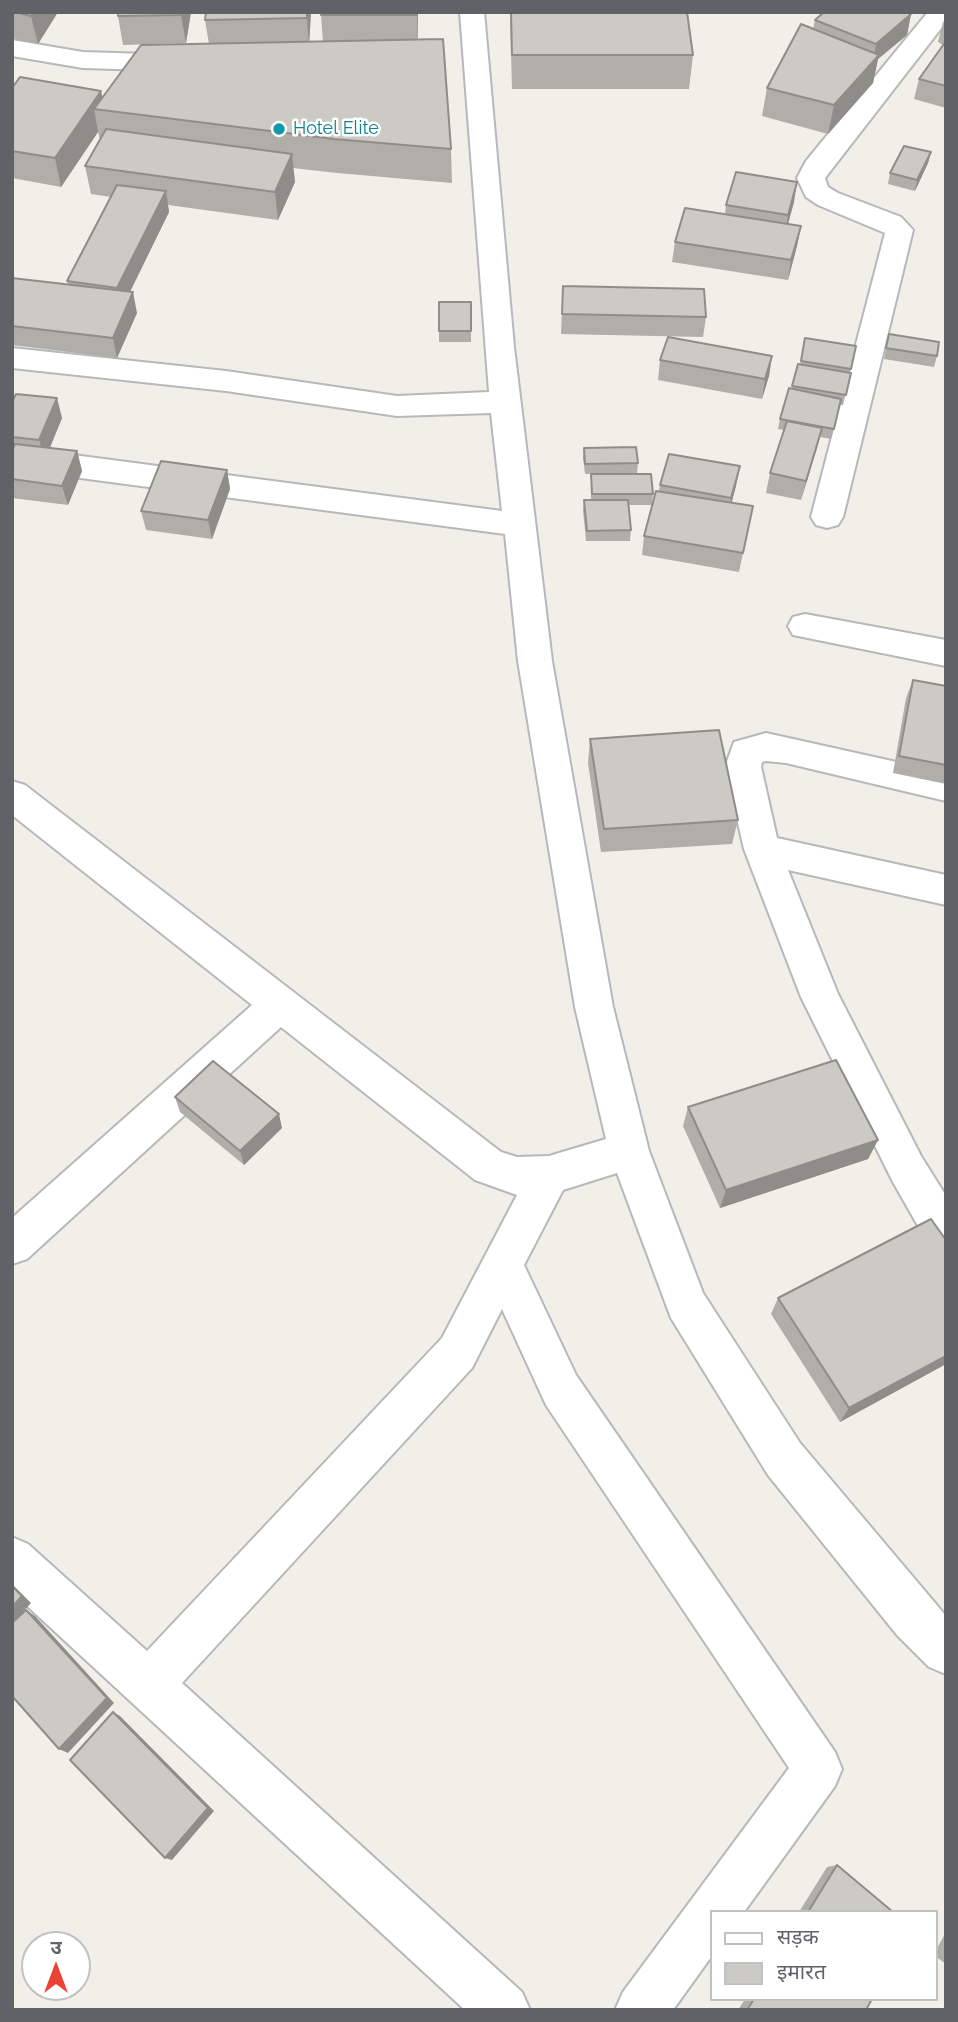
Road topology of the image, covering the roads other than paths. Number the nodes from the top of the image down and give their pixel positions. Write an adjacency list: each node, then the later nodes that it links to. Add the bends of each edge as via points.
1 (472, 12): 6 (street, via 463,63)
2 (941, 12): 8 (street, via 811,178 816,191 828,200 899,230)
3 (12, 48): 4 (street, via 83,60)
4 (204, 63)
5 (12, 358): 6 (street, via 239,382 397,406)
6 (505, 402): 9 (street)
7 (12, 457): 9 (street)
8 (827, 517)
9 (519, 525): 17 (street, via 535,661 592,995)
10 (805, 626): 11 (street)
11 (946, 653)
12 (946, 787): 14 (street, via 786,749 746,751 743,767)
13 (12, 796): 16 (street)
14 (762, 849): 15 (street); 19 (street, via 820,997 907,1169)
15 (946, 890)
16 (279, 1005): 18 (street, via 489,1167 517,1176); 20 (street)
17 (629, 1151): 18 (street); 23 (street, via 686,1304 763,1426 810,1491 914,1618)
18 (549, 1175): 21 (street)
19 (946, 1235)
20 (12, 1245)
21 (503, 1265): 24 (street, via 457,1353); 25 (street, via 561,1390 818,1769)
22 (12, 1560): 24 (street)
23 (946, 1650)
24 (149, 1684): 27 (street)
25 (714, 1910)
26 (710, 1916): 28 (street)
27 (504, 2010)
28 (641, 2010)

